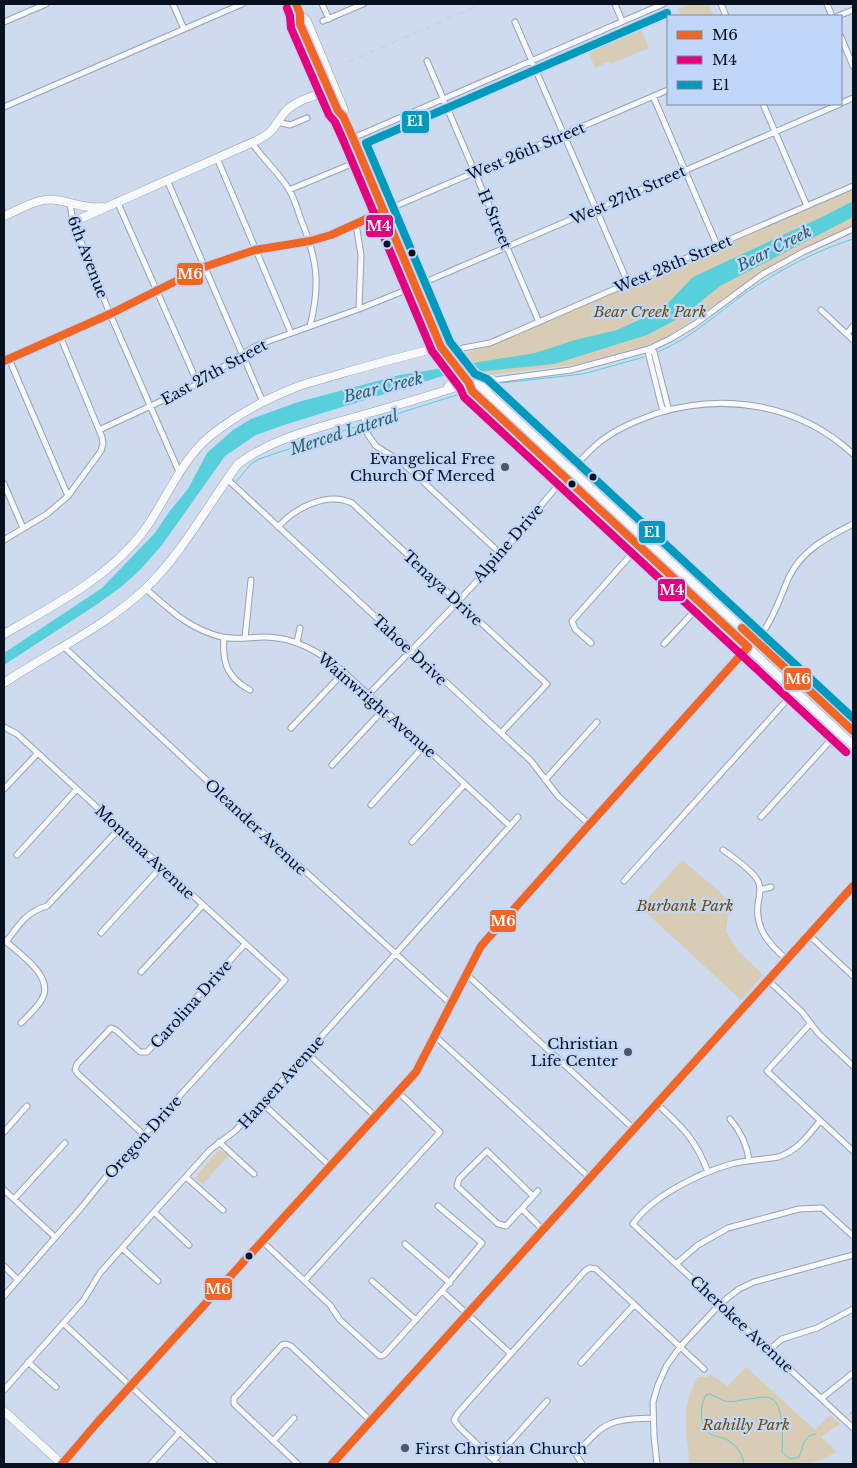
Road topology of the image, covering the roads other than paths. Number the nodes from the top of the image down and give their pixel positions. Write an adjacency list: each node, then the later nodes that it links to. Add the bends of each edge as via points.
1 (46, 4): 15 (street)
2 (173, 4): 17 (street)
3 (242, 4): 17 (street)
4 (296, 4): 10 (main road)
5 (322, 4): 12 (street)
6 (363, 4): 12 (street)
7 (615, 4): 14 (street)
8 (663, 4): 14 (street)
9 (853, 10): 11 (street)
10 (300, 14): 22 (main road, via 300,24); 29 (main road, via 307,21 344,110)
11 (840, 15)
12 (329, 19): 13 (street)
13 (323, 21)
14 (622, 21): 19 (street)
15 (4, 22)
16 (515, 22): 19 (street)
17 (184, 28): 28 (street)
18 (842, 39): 21 (street)
19 (532, 60): 25 (street); 33 (street)
20 (427, 61): 25 (street, H Street)
21 (853, 66)
22 (328, 90): 29 (main road); 31 (main road, via 290,107)
23 (667, 90): 24 (street, West 26th Street)
24 (653, 96): 33 (street, West 26th Street); 38 (street)
25 (443, 99): 34 (street); 39 (street, H Street)
26 (763, 105): 32 (street)
27 (838, 105): 32 (street, West 27th Street)
28 (4, 107)
29 (343, 116): 34 (main road)
30 (307, 118): 31 (street, via 290,125)
31 (278, 122): 35 (main road, via 268,135)
32 (775, 131): 38 (street, West 27th Street); 46 (street)
33 (565, 134): 39 (street, West 26th Street); 47 (street)
34 (353, 138): 37 (main road)
35 (252, 143): 36 (main road); 42 (street)
36 (217, 158): 40 (main road); 56 (street)
37 (362, 161): 42 (street); 48 (main road)
38 (685, 170): 47 (street, West 27th Street); 54 (street)
39 (475, 173): 48 (street, West 26th Street); 55 (street, H Street)
40 (167, 180): 43 (main road); 57 (street)
41 (853, 186): 46 (street, West 28th Street)
42 (289, 190): 53 (street)
43 (117, 201): 45 (main road); 60 (street)
44 (70, 204): 45 (main road, via 92,208); 49 (main road, via 56,200 38,201); 50 (street, 6th Avenue)
45 (106, 206): 50 (main road)
46 (807, 206): 54 (street, West 28th Street)
47 (597, 209): 55 (street, West 27th Street); 58 (street)
48 (384, 211): 51 (street, West 26th Street); 59 (main road)
49 (4, 216)
50 (73, 222): 63 (street, 6th Avenue)
51 (356, 224): 53 (street, West 26th Street); 61 (street, via 361,255)
52 (853, 229): 73 (street, via 764,274 694,324)
53 (310, 241): 56 (street, West 26th Street); 65 (street, via 316,273)
54 (717, 245): 58 (street, West 28th Street)
55 (507, 248): 59 (street, West 27th Street); 64 (street, H Street)
56 (255, 250): 57 (street, West 26th Street); 67 (street)
57 (204, 267): 60 (street, West 26th Street); 74 (street)
58 (628, 283): 64 (street, West 28th Street)
59 (416, 286): 61 (street, East 27th Street); 71 (main road)
60 (156, 290): 63 (street, West 26th Street); 79 (street)
61 (359, 309): 65 (street, East 27th Street)
62 (821, 310): 68 (street)
63 (110, 314): 69 (street, West 26th Street); 83 (street, 6th Avenue)
64 (539, 322): 72 (street, West 28th Street, via 485,345)
65 (310, 326): 67 (street, East 27th Street)
66 (853, 326): 68 (street)
67 (291, 333): 74 (street, East 27th Street)
68 (847, 334): 70 (street)
69 (60, 336): 75 (street, West 26th Street); 86 (street)
70 (853, 340)
71 (441, 347): 76 (main road); 82 (main road, via 300,385)
72 (463, 348)
73 (649, 349): 77 (street, via 571,370); 84 (street, via 662,408)
74 (242, 354): 79 (street, East 27th Street); 82 (street)
75 (6, 360): 93 (street)
76 (456, 367): 78 (main road); 80 (main road, via 456,376)
77 (492, 379): 78 (street); 81 (main road)
78 (467, 381): 80 (main road); 81 (main road, via 480,386); 90 (main road, via 472,391)
79 (198, 384): 83 (street, East 27th Street)
80 (446, 390): 85 (main road)
81 (488, 394): 88 (main road)
82 (263, 402): 89 (main road, via 210,436)
83 (150, 406): 86 (street, East 27th Street); 89 (street, 6th Avenue)
84 (666, 411): 87 (street, Alpine Drive, via 726,403 766,407 814,425); 88 (street, Alpine Drive, via 617,430)
85 (364, 420): 91 (main road, via 314,429 262,448 238,464); 100 (street, via 368,435 376,446 403,463)
86 (99, 430): 93 (street, via 103,444 101,451)
87 (852, 451)
88 (571, 470): 90 (street, Alpine Drive); 97 (main road)
89 (180, 474): 106 (main road, via 142,532 102,574)
90 (564, 477): 99 (main road); 100 (street, Alpine Drive)
91 (227, 480): 95 (street, Tahoe Drive); 102 (main road, via 186,539)
92 (4, 484): 96 (street)
93 (68, 496): 96 (street)
94 (853, 524): 109 (street, via 804,555 790,576 774,615)
95 (278, 527): 103 (street, Tenaya Drive, via 305,507 343,499); 115 (street, Tahoe Drive)
96 (23, 528): 98 (street)
97 (645, 539): 99 (street); 109 (main road)
98 (4, 540)
99 (638, 546): 104 (main road); 111 (street, via 572,621 575,629)
100 (501, 554): 103 (street, Alpine Drive)
101 (251, 580): 108 (street)
102 (145, 588): 107 (street, Wainwright Avenue, via 195,628); 113 (main road)
103 (457, 601): 115 (street, Alpine Drive); 127 (street, Tenaya Drive, via 547,684)
104 (701, 604): 112 (street); 114 (main road)
105 (300, 628): 110 (street)
106 (4, 634)
107 (224, 638): 108 (street, Wainwright Avenue); 118 (street, via 224,660 230,673 240,685)
108 (246, 638): 110 (street, Wainwright Avenue, via 267,637)
109 (755, 640): 114 (street); 126 (main road)
110 (297, 642): 116 (street, Wainwright Avenue, via 318,652)
111 (591, 643)
112 (664, 644)
113 (64, 647): 117 (main road); 155 (street, Oleander Avenue)
114 (748, 647): 119 (main road); 139 (street)
115 (411, 650): 120 (street, Alpine Drive); 127 (street, Tahoe Drive)
116 (344, 672): 120 (street, Wainwright Avenue); 124 (street)
117 (4, 683)
118 (250, 690)
119 (795, 691): 125 (main road); 146 (street)
120 (368, 695): 121 (street, Wainwright Avenue)
121 (384, 709): 129 (street, Wainwright Avenue); 131 (street)
122 (597, 722): 132 (street)
123 (4, 727): 130 (street, Montana Avenue)
124 (292, 728)
125 (839, 731): 128 (main road); 138 (street)
126 (853, 731)
127 (501, 733): 132 (street, Tahoe Drive, via 531,761)
128 (853, 745)
129 (424, 746): 133 (street, Wainwright Avenue); 136 (street)
130 (38, 753): 134 (street, Montana Avenue); 135 (street)
131 (332, 766)
132 (545, 780): 139 (street, Tahoe Drive)
133 (465, 784): 140 (street, Wainwright Avenue); 142 (street)
134 (77, 788): 141 (street, Montana Avenue); 144 (street)
135 (4, 789)
136 (371, 804)
137 (518, 816): 140 (street, Hansen Avenue)
138 (761, 817)
139 (589, 824): 158 (street, via 481,946)
140 (510, 826): 155 (street, Hansen Avenue)
141 (120, 828): 145 (street, Montana Avenue); 153 (street, via 47,906 27,916)
142 (412, 842)
143 (723, 850): 149 (street, via 755,878)
144 (17, 855)
145 (161, 867): 150 (street, Montana Avenue); 151 (street)
146 (624, 880)
147 (853, 886): 152 (main road)
148 (771, 888): 149 (street)
149 (760, 890): 156 (street, via 757,913 762,933)
150 (203, 905): 154 (street, Montana Avenue); 157 (street)
151 (101, 932)
152 (809, 935): 156 (main road); 159 (street)
153 (5, 941): 163 (street, via 39,972 46,987 40,1003)
154 (245, 944): 160 (street, Montana Avenue); 177 (street, Carolina Drive, via 147,1052 140,1052 111,1028 77,1064 75,1070 78,1074)
155 (396, 953): 162 (street, Oleander Avenue); 166 (street, Hansen Avenue)
156 (787, 960): 161 (main road)
157 (141, 972)
158 (466, 974): 162 (street); 175 (street)
159 (853, 976)
160 (285, 980): 177 (street, Oregon Drive)
161 (768, 980): 164 (street); 170 (main road)
162 (451, 1004): 165 (street)
163 (21, 1023)
164 (810, 1024): 167 (street); 174 (street, via 767,1071)
165 (435, 1036): 168 (street, via 416,1072); 186 (street)
166 (307, 1053): 169 (street, Hansen Avenue); 172 (street)
167 (853, 1066)
168 (398, 1092): 172 (street); 206 (street, via 440,1132)
169 (262, 1103): 178 (street, Hansen Avenue, via 235,1132); 182 (street)
170 (657, 1104): 175 (main road); 183 (street, via 692,1139)
171 (27, 1106): 176 (street)
172 (376, 1116): 182 (street)
173 (730, 1119): 181 (street, via 740,1131)
174 (820, 1121): 180 (street); 181 (street, via 786,1155)
175 (634, 1129): 186 (main road)
176 (4, 1132)
177 (144, 1135): 197 (street, Oregon Drive)
178 (219, 1142): 184 (street); 185 (street, Hansen Avenue)
179 (65, 1143): 190 (street)
180 (853, 1151)
181 (749, 1160): 183 (street)
182 (330, 1166): 198 (street)
183 (708, 1172): 203 (street, Cherokee Avenue, via 662,1197 633,1224)
184 (254, 1174)
185 (186, 1177): 193 (street); 194 (street, Hansen Avenue)
186 (590, 1178): 195 (main road)
187 (4, 1190): 190 (street)
188 (538, 1191): 189 (street)
189 (533, 1196): 192 (street); 192 (street, via 487,1151 459,1179 457,1186 498,1224 506,1226)
190 (14, 1199): 197 (street)
191 (438, 1206): 209 (street, via 482,1243)
192 (522, 1209): 195 (street)
193 (223, 1210)
194 (154, 1212): 200 (street); 201 (street, Hansen Avenue)
195 (543, 1230): 215 (main road)
196 (853, 1236): 203 (street, via 822,1208 798,1209 728,1228 698,1245)
197 (55, 1237): 205 (street, Oregon Drive)
198 (262, 1241): 206 (street); 225 (street)
199 (405, 1244): 209 (street)
200 (190, 1245)
201 (122, 1248): 207 (street); 217 (street, Hansen Avenue)
202 (853, 1255): 213 (street, via 754,1282)
203 (676, 1264): 213 (street, Cherokee Avenue)
204 (4, 1266): 205 (street)
205 (18, 1280): 211 (street, Oregon Drive)
206 (305, 1280): 216 (street, via 340,1320 380,1356 384,1356)
207 (158, 1281)
208 (372, 1281): 216 (street)
209 (450, 1283): 210 (street)
210 (442, 1291): 215 (street); 216 (street)
211 (4, 1296)
212 (634, 1304): 218 (street); 220 (street, via 596,1268 590,1268); 222 (street)
213 (720, 1304): 218 (street); 219 (street, Cherokee Avenue)
214 (853, 1309): 219 (street, via 816,1328 782,1339)
215 (467, 1314): 220 (street); 233 (main road)
216 (416, 1320)
217 (63, 1323): 221 (street, Hansen Avenue); 225 (street)
218 (680, 1347): 223 (street); 232 (street, via 658,1384)
219 (769, 1350): 228 (street, Cherokee Avenue)
220 (511, 1354): 237 (street, via 454,1420)
221 (28, 1362): 226 (street); 227 (street, Hansen Avenue)
222 (582, 1362)
223 (704, 1369)
224 (853, 1373): 228 (street)
225 (131, 1386): 235 (street); 238 (street)
226 (56, 1387)
227 (4, 1390)
228 (822, 1398): 234 (street, Cherokee Avenue)
229 (547, 1401): 237 (street)
230 (4, 1411): 238 (main road)
231 (294, 1418): 236 (street)
232 (652, 1418): 243 (street, via 620,1421 600,1428 578,1452); 244 (street)
233 (371, 1421): 236 (street, via 286,1344 234,1398 234,1404); 242 (main road)
234 (853, 1428)
235 (180, 1432): 239 (street); 240 (street)
236 (273, 1441): 241 (street)
237 (496, 1462)
238 (61, 1464)
239 (151, 1464)
240 (214, 1464)
241 (298, 1464)
242 (332, 1464)
243 (582, 1464)
244 (657, 1464)

